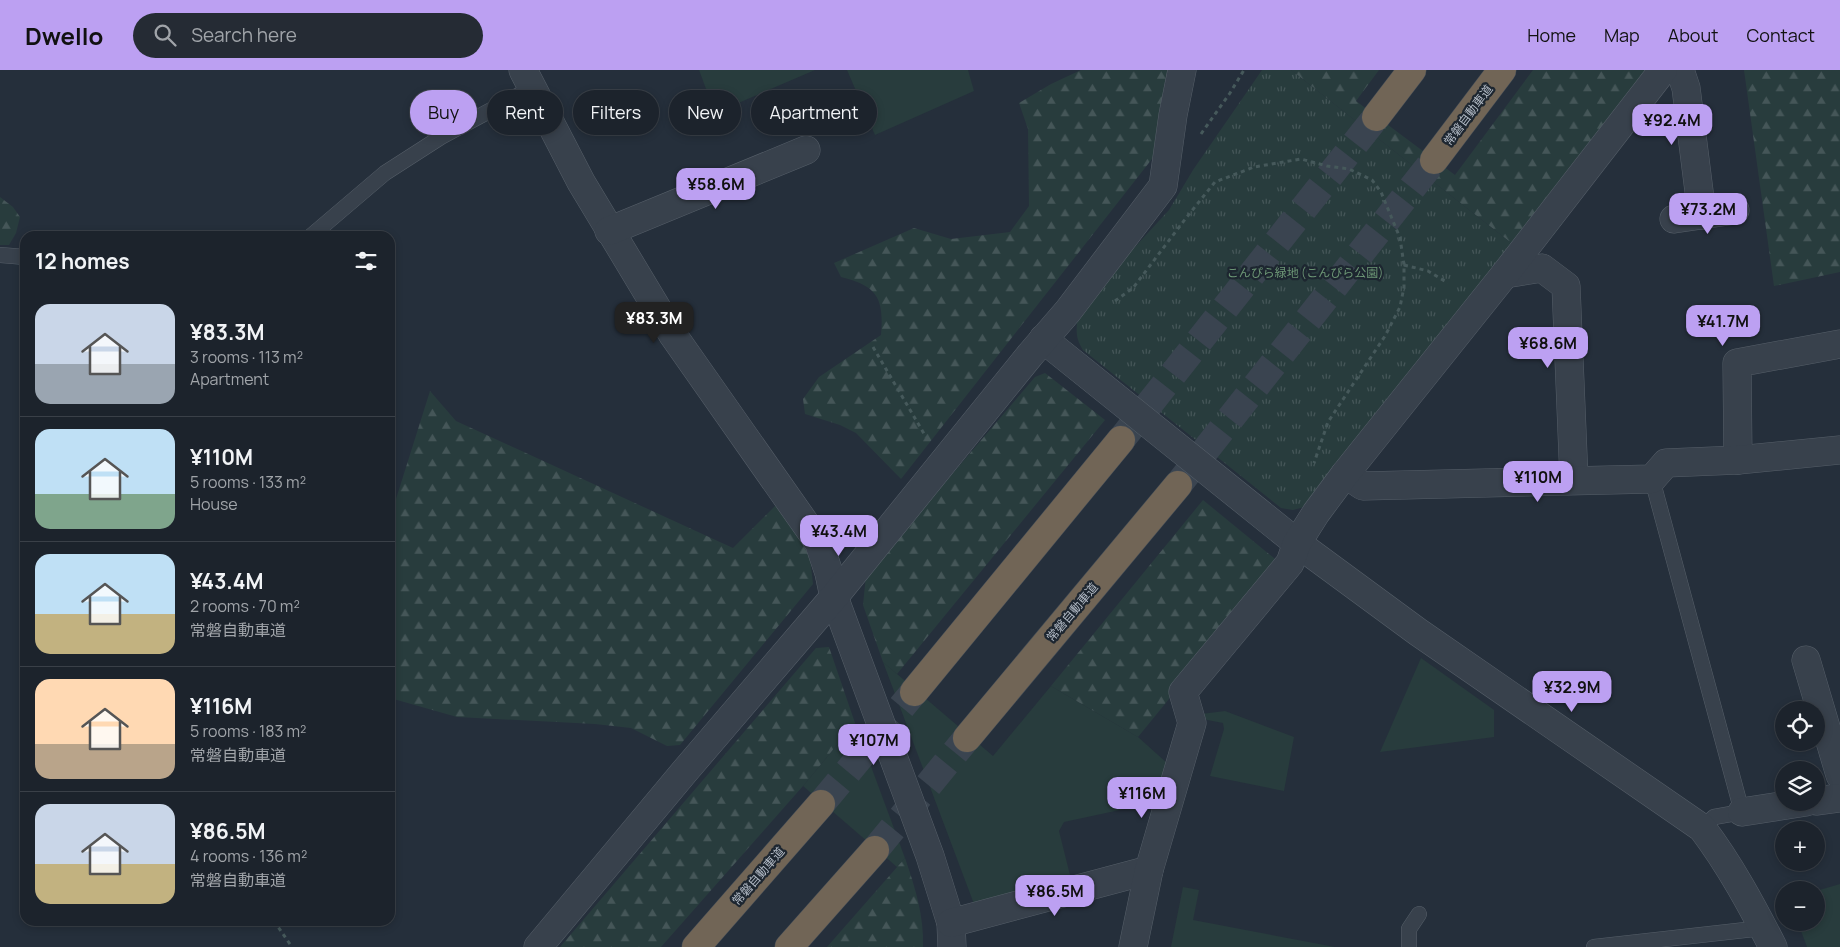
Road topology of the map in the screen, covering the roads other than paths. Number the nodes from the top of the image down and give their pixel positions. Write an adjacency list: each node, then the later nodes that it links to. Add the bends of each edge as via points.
1 (1182, 70): 18 (street, via 1163,186 1068,312)
2 (1412, 70): 7 (highway)
3 (1502, 70): 9 (highway, 常磐自動車道)
4 (1663, 70): 17 (street)
5 (1680, 70): 11 (street, via 1686,88)
6 (528, 79): 13 (lane, via 385,173); 14 (street)
7 (1376, 117)
8 (806, 150): 14 (street)
9 (1434, 160)
10 (1735, 210): 11 (street)
11 (1702, 214): 12 (street)
12 (1674, 219)
13 (317, 231)
14 (609, 231): 28 (street, via 660,309 673,335 819,543)
15 (0, 255): 16 (lane)
16 (20, 257)
17 (1505, 274): 23 (street); 25 (street, via 1542,268 1566,286)
18 (1043, 340): 27 (street); 28 (street)
19 (1840, 344): 22 (street, via 1737,363)
20 (1121, 440): 30 (highway)
21 (1840, 450): 22 (street)
22 (1738, 460): 24 (street, via 1666,463)
23 (1345, 474): 25 (street, via 1363,486); 27 (street)
24 (1652, 479): 25 (street); 37 (lane)
25 (1574, 480)
26 (1178, 485): 31 (highway, 常磐自動車道)
27 (1297, 543): 38 (street, via 1418,632); 40 (street, via 1290,563 1183,692 1192,722)
28 (834, 597): 42 (street, via 930,856); 44 (street)
29 (1806, 660): 32 (street)
30 (914, 692)
31 (967, 738)
32 (1840, 775)
33 (1840, 798): 34 (street)
34 (1825, 800)
35 (821, 804): 45 (highway, 常磐自動車道)
36 (1775, 807): 37 (street)
37 (1742, 812): 38 (lane, via 1714,817)
38 (1702, 828): 43 (street)
39 (875, 850): 46 (highway)
40 (1149, 870): 42 (street); 47 (street)
41 (1419, 914): 48 (lane, via 1409,929)
42 (951, 935)
43 (1768, 937): 49 (lane)
44 (538, 947)
45 (696, 947)
46 (789, 947)
47 (1133, 947)
48 (1409, 947)
49 (1594, 947)

